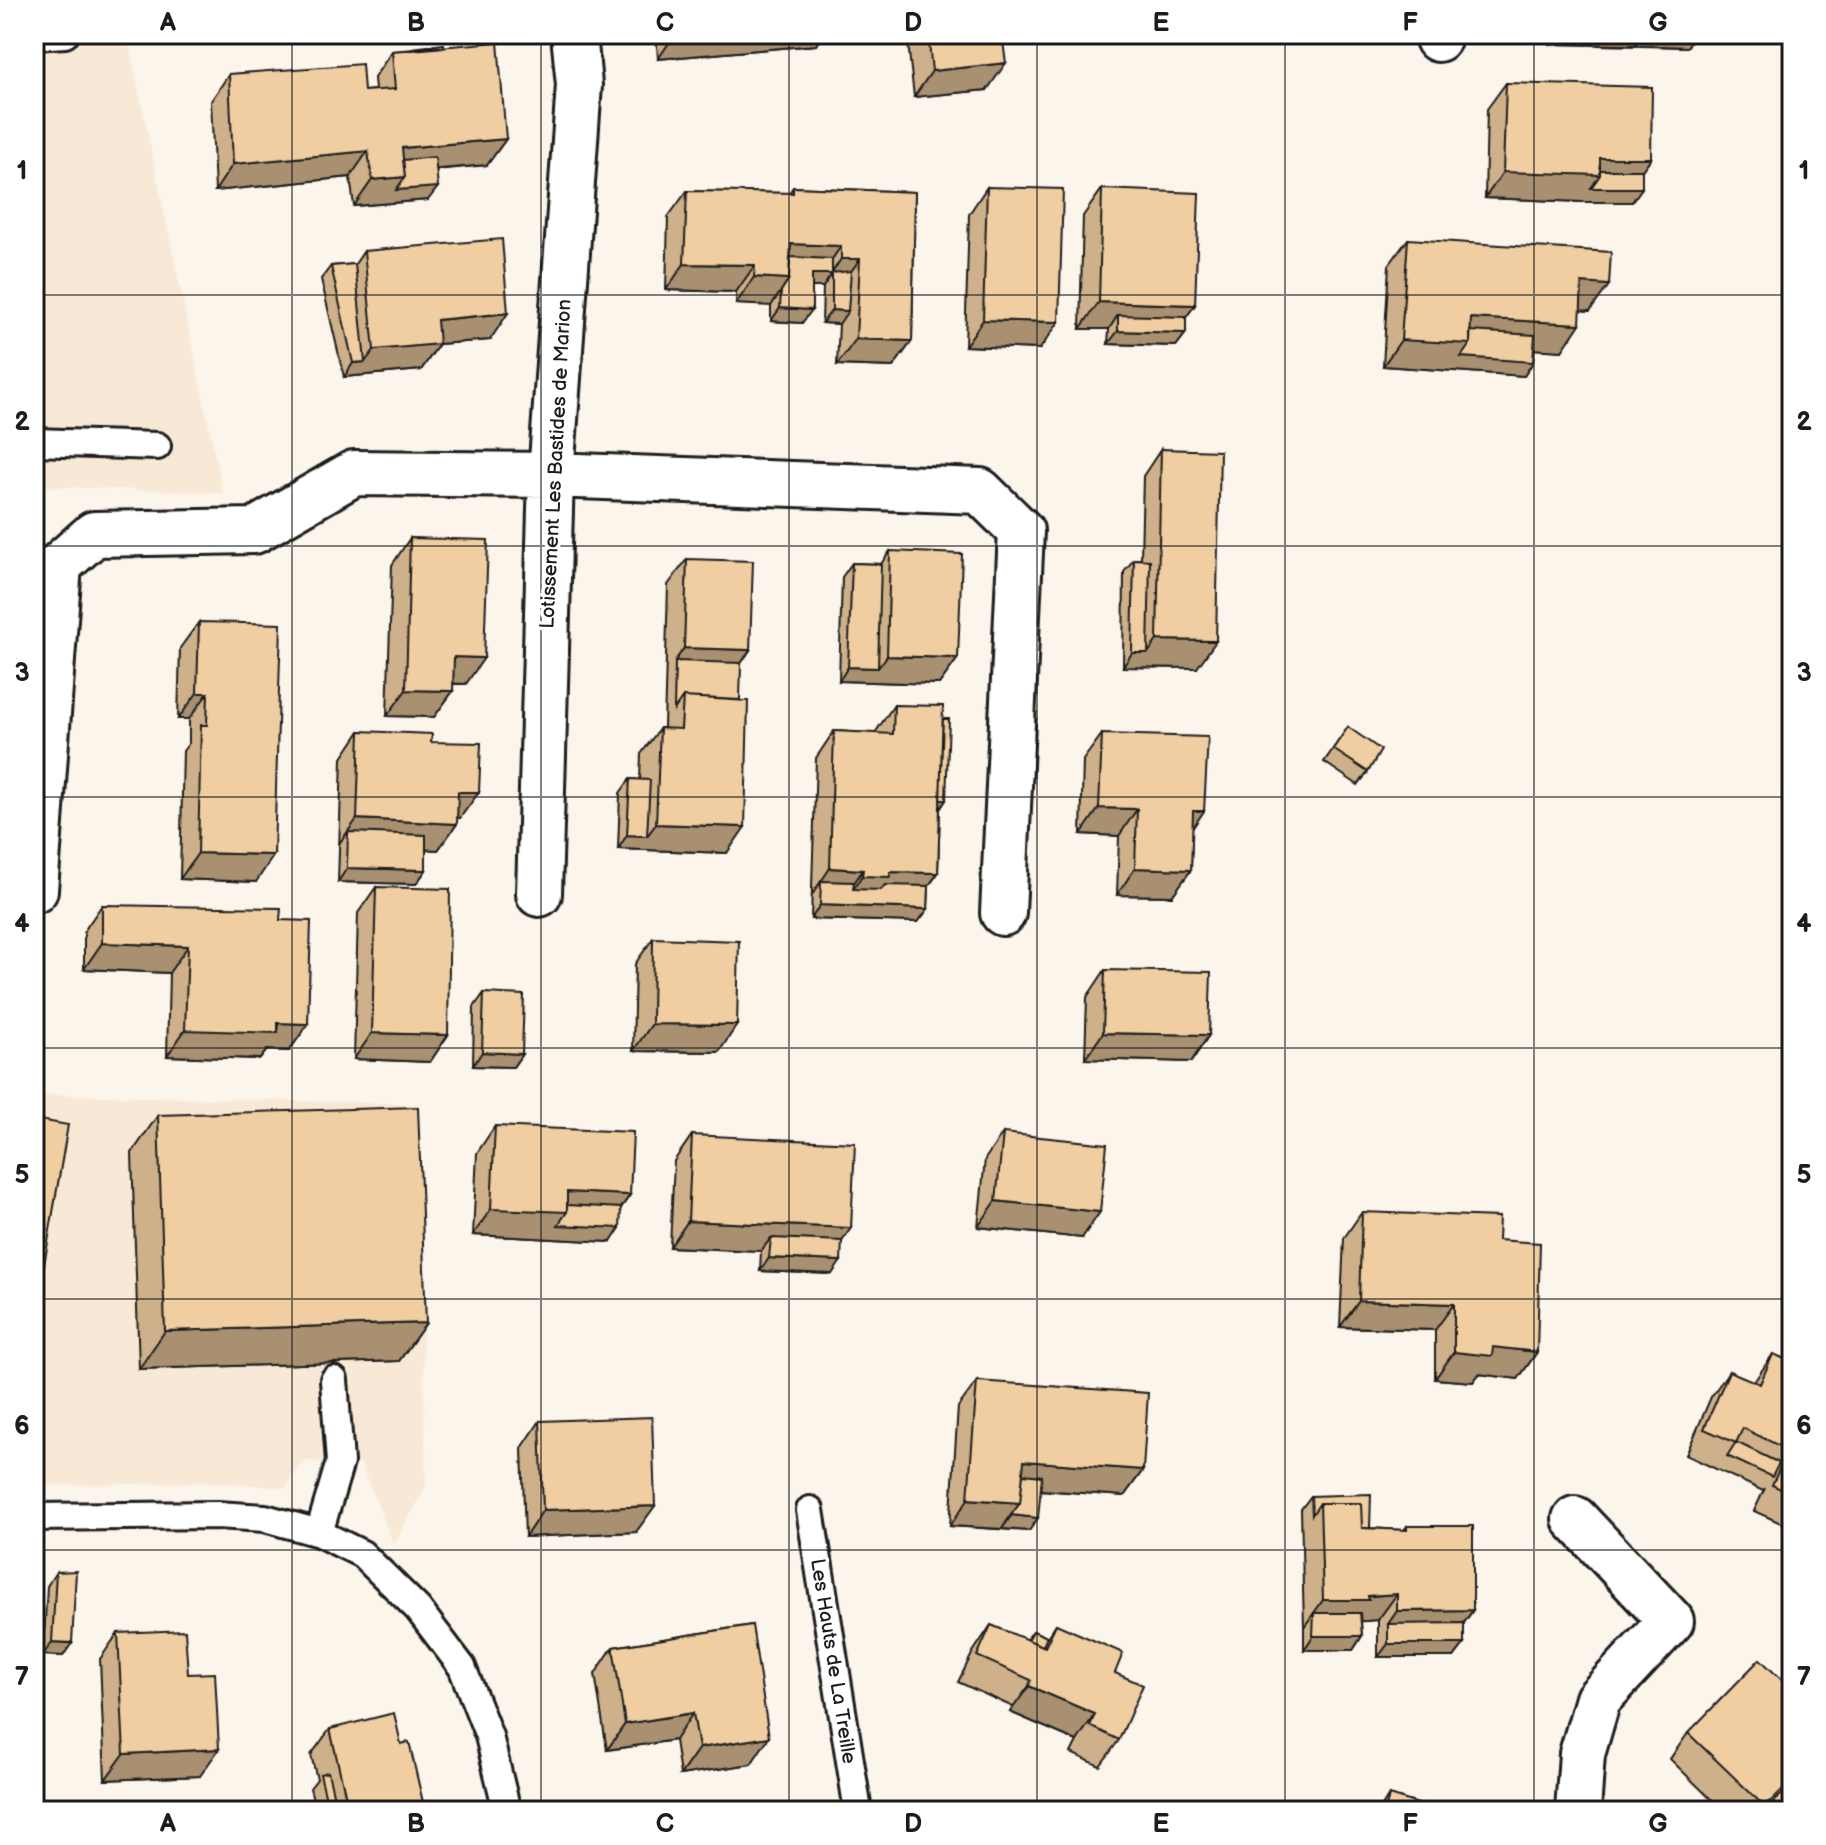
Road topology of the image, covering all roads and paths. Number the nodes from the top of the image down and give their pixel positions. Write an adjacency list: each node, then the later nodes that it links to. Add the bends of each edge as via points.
1 (65, 34): 3 (lane)
2 (574, 34): 6 (street, Lotissement Les Bastides de Marion, via 579,85)
3 (34, 36)
4 (34, 442): 5 (lane)
5 (157, 446)
6 (551, 475): 7 (street, via 354,473 254,531 94,534 59,565); 8 (street, Lotissement Les Bastides de Marion); 9 (street, via 980,491 1021,531)
7 (35, 890)
8 (539, 894)
9 (1003, 913)
10 (334, 1380): 14 (lane, via 340,1462)
11 (810, 1510): 16 (lane, Les Hauts de La Treille)
12 (34, 1517): 14 (lane, via 217,1515 265,1518)
13 (1575, 1519): 17 (street, via 1671,1621 1598,1699 1582,1754)
14 (319, 1533): 15 (lane, via 362,1554 418,1609 462,1667 489,1736)
15 (507, 1811)
16 (858, 1811)
17 (1578, 1811)

